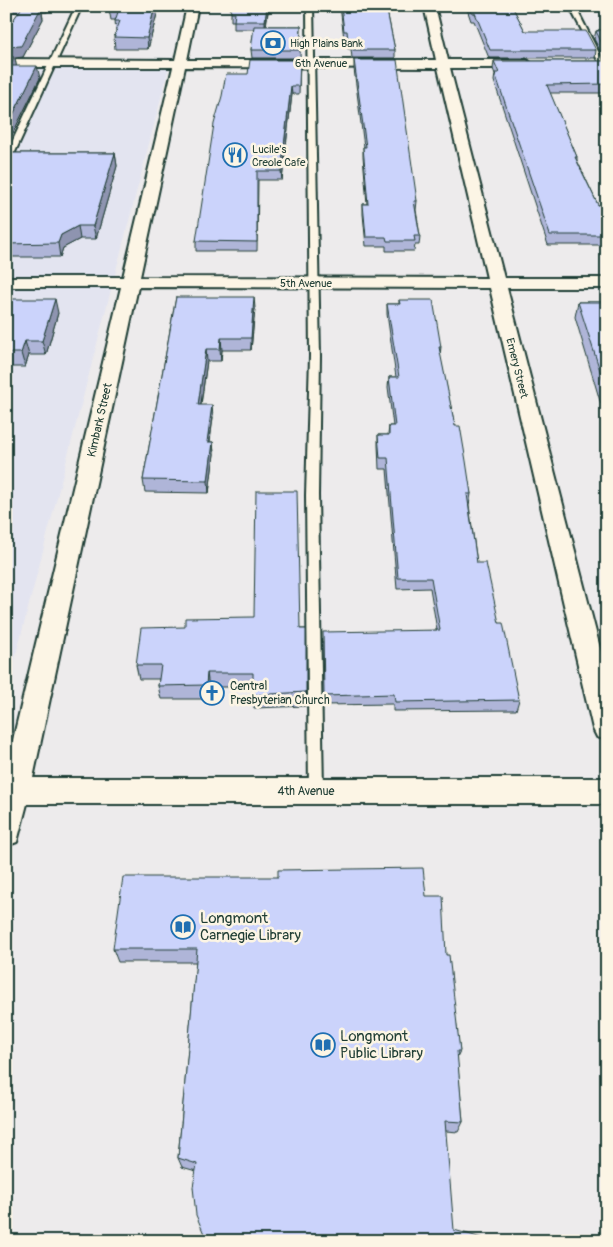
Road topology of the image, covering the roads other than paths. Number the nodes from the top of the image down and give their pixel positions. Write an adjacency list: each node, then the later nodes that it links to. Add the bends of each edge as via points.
1 (79, 6): 7 (lane)
2 (193, 6): 8 (street, Kimbark Street)
3 (310, 6): 9 (lane)
4 (429, 6): 10 (street, Emery Street)
5 (572, 6): 13 (lane)
6 (6, 63): 7 (street, 6th Avenue)
7 (52, 63): 8 (street, 6th Avenue); 14 (lane)
8 (181, 63): 9 (street, 6th Avenue); 18 (street, Kimbark Street)
9 (309, 63): 10 (street, 6th Avenue); 19 (lane)
10 (443, 64): 11 (street, 6th Avenue); 16 (street, Emery Street)
11 (537, 64)
12 (584, 64): 13 (street)
13 (605, 64)
14 (6, 162)
15 (6, 282): 18 (street, 5th Avenue)
16 (496, 282): 17 (street, 5th Avenue); 19 (street, 5th Avenue); 20 (street, Emery Street)
17 (607, 282)
18 (130, 283): 19 (street, 5th Avenue); 21 (street, Kimbark Street)
19 (313, 283): 22 (lane)
20 (607, 729)
21 (11, 791): 22 (street, 4th Avenue); 24 (street, Kimbark Street)
22 (316, 791): 23 (street, 4th Avenue)
23 (607, 791)
24 (6, 833)

